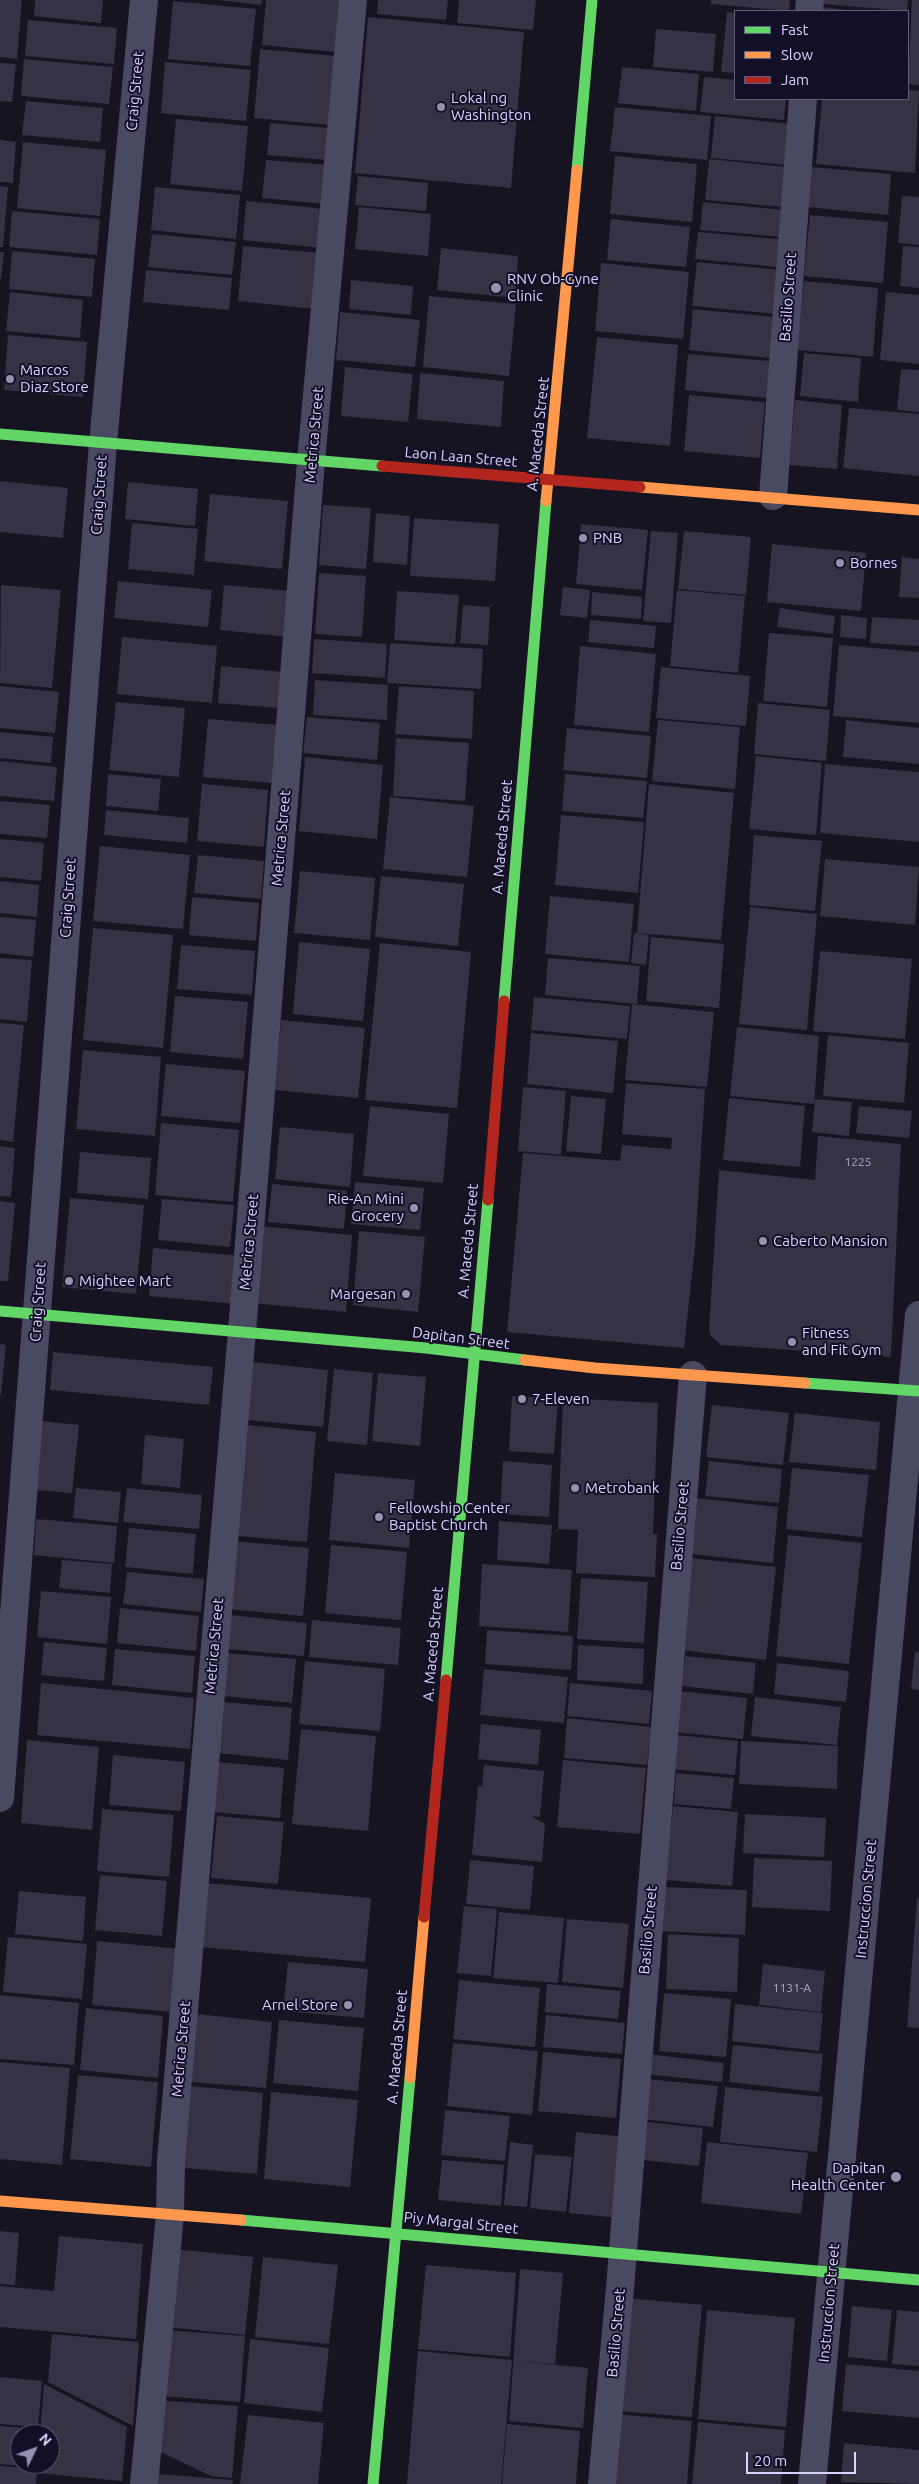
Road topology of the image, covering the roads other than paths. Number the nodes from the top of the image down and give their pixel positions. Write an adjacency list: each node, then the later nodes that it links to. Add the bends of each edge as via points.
1 (144, 0): 6 (street, Craig Street)
2 (353, 0): 7 (street, Metrica Street)
3 (592, 0): 8 (street, A. Maceda Street)
4 (803, 100): 9 (street, Basilio Street)
5 (0, 434): 6 (street, Laon Laan Street)
6 (103, 443): 7 (street, Laon Laan Street); 12 (street, Craig Street)
7 (312, 461): 8 (street, Laon Laan Street); 14 (street, Metrica Street)
8 (549, 479): 9 (street, Laon Laan Street); 15 (street, A. Maceda Street)
9 (773, 496): 10 (street, Laon Laan Street)
10 (919, 510)
11 (0, 1311): 12 (street, Dapitan Street)
12 (37, 1314): 14 (street, Dapitan Street); 18 (street, Craig Street)
13 (919, 1315): 17 (street, Instruccion Street)
14 (242, 1331): 15 (street, Dapitan Street); 20 (street, Metrica Street, via 172,2152)
15 (475, 1354): 16 (street, Dapitan Street); 21 (street, A. Maceda Street)
16 (694, 1375): 17 (street, Dapitan Street); 22 (street, Basilio Street)
17 (916, 1390): 23 (street, Instruccion Street)
18 (0, 1798)
19 (0, 2201): 20 (street, Piy Margal Street)
20 (170, 2215): 21 (street, Piy Margal Street); 25 (street, Metrica Street)
21 (395, 2232): 22 (street, Piy Margal Street); 26 (street, A. Maceda Street)
22 (622, 2254): 23 (street, Piy Margal Street); 27 (street, Basilio Street)
23 (832, 2272): 24 (street, Piy Margal Street); 28 (street, Instruccion Street)
24 (919, 2280)
25 (144, 2484)
26 (373, 2484)
27 (602, 2484)
28 (812, 2484)

